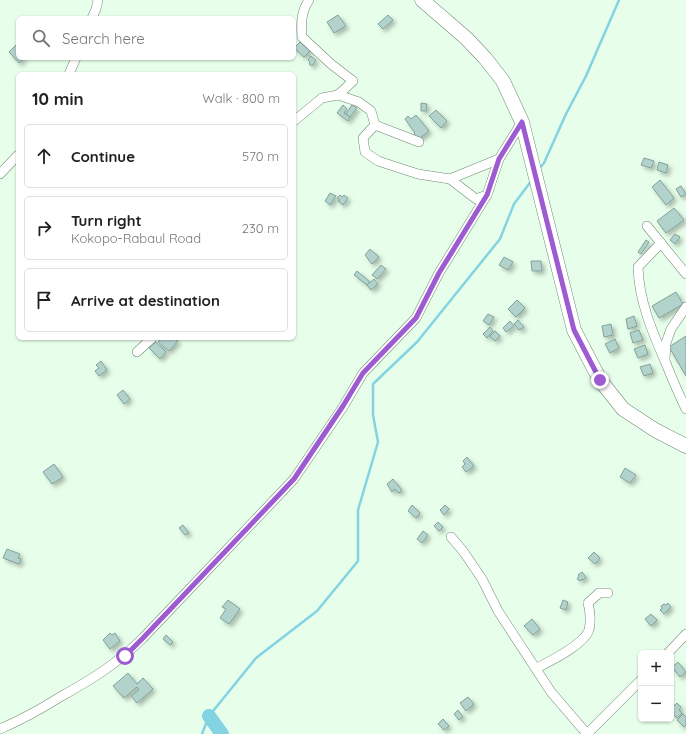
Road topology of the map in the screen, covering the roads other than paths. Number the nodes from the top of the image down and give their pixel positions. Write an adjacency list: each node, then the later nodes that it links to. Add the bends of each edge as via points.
1 (98, 0): 4 (street)
2 (309, 0): 7 (street, via 301,20 302,37 353,81)
3 (422, 0): 9 (main road, via 486,58 503,81)
4 (93, 16)
5 (75, 60): 6 (street)
6 (70, 72)
7 (338, 95): 8 (street, via 322,98); 10 (street, via 359,102 371,112)
8 (296, 118)
9 (522, 122): 13 (street); 25 (main road, via 574,330 600,380 623,409)
10 (375, 125): 11 (street); 15 (street, via 363,138 365,152 378,161 418,174)
11 (419, 142)
12 (16, 158): 14 (street)
13 (499, 159): 15 (street); 16 (street)
14 (0, 174)
15 (450, 179): 16 (street, via 476,199)
16 (487, 195): 32 (street, via 439,273 416,318 363,373 294,479 125,656 76,689 22,720)
17 (647, 226): 18 (street)
18 (661, 243): 19 (street); 23 (street, via 638,267 639,283 650,323)
19 (686, 274)
20 (686, 307): 23 (street, via 671,329)
21 (150, 340): 22 (street)
22 (137, 352)
23 (664, 360): 24 (street)
24 (686, 409)
25 (686, 446)
26 (451, 537): 30 (street, via 482,579 498,611)
27 (608, 593): 30 (street, via 599,593 588,603 589,632 567,652)
28 (686, 634): 29 (street)
29 (671, 650)
30 (537, 668): 31 (street, via 551,692 587,734)
31 (638, 683)
32 (0, 728)

